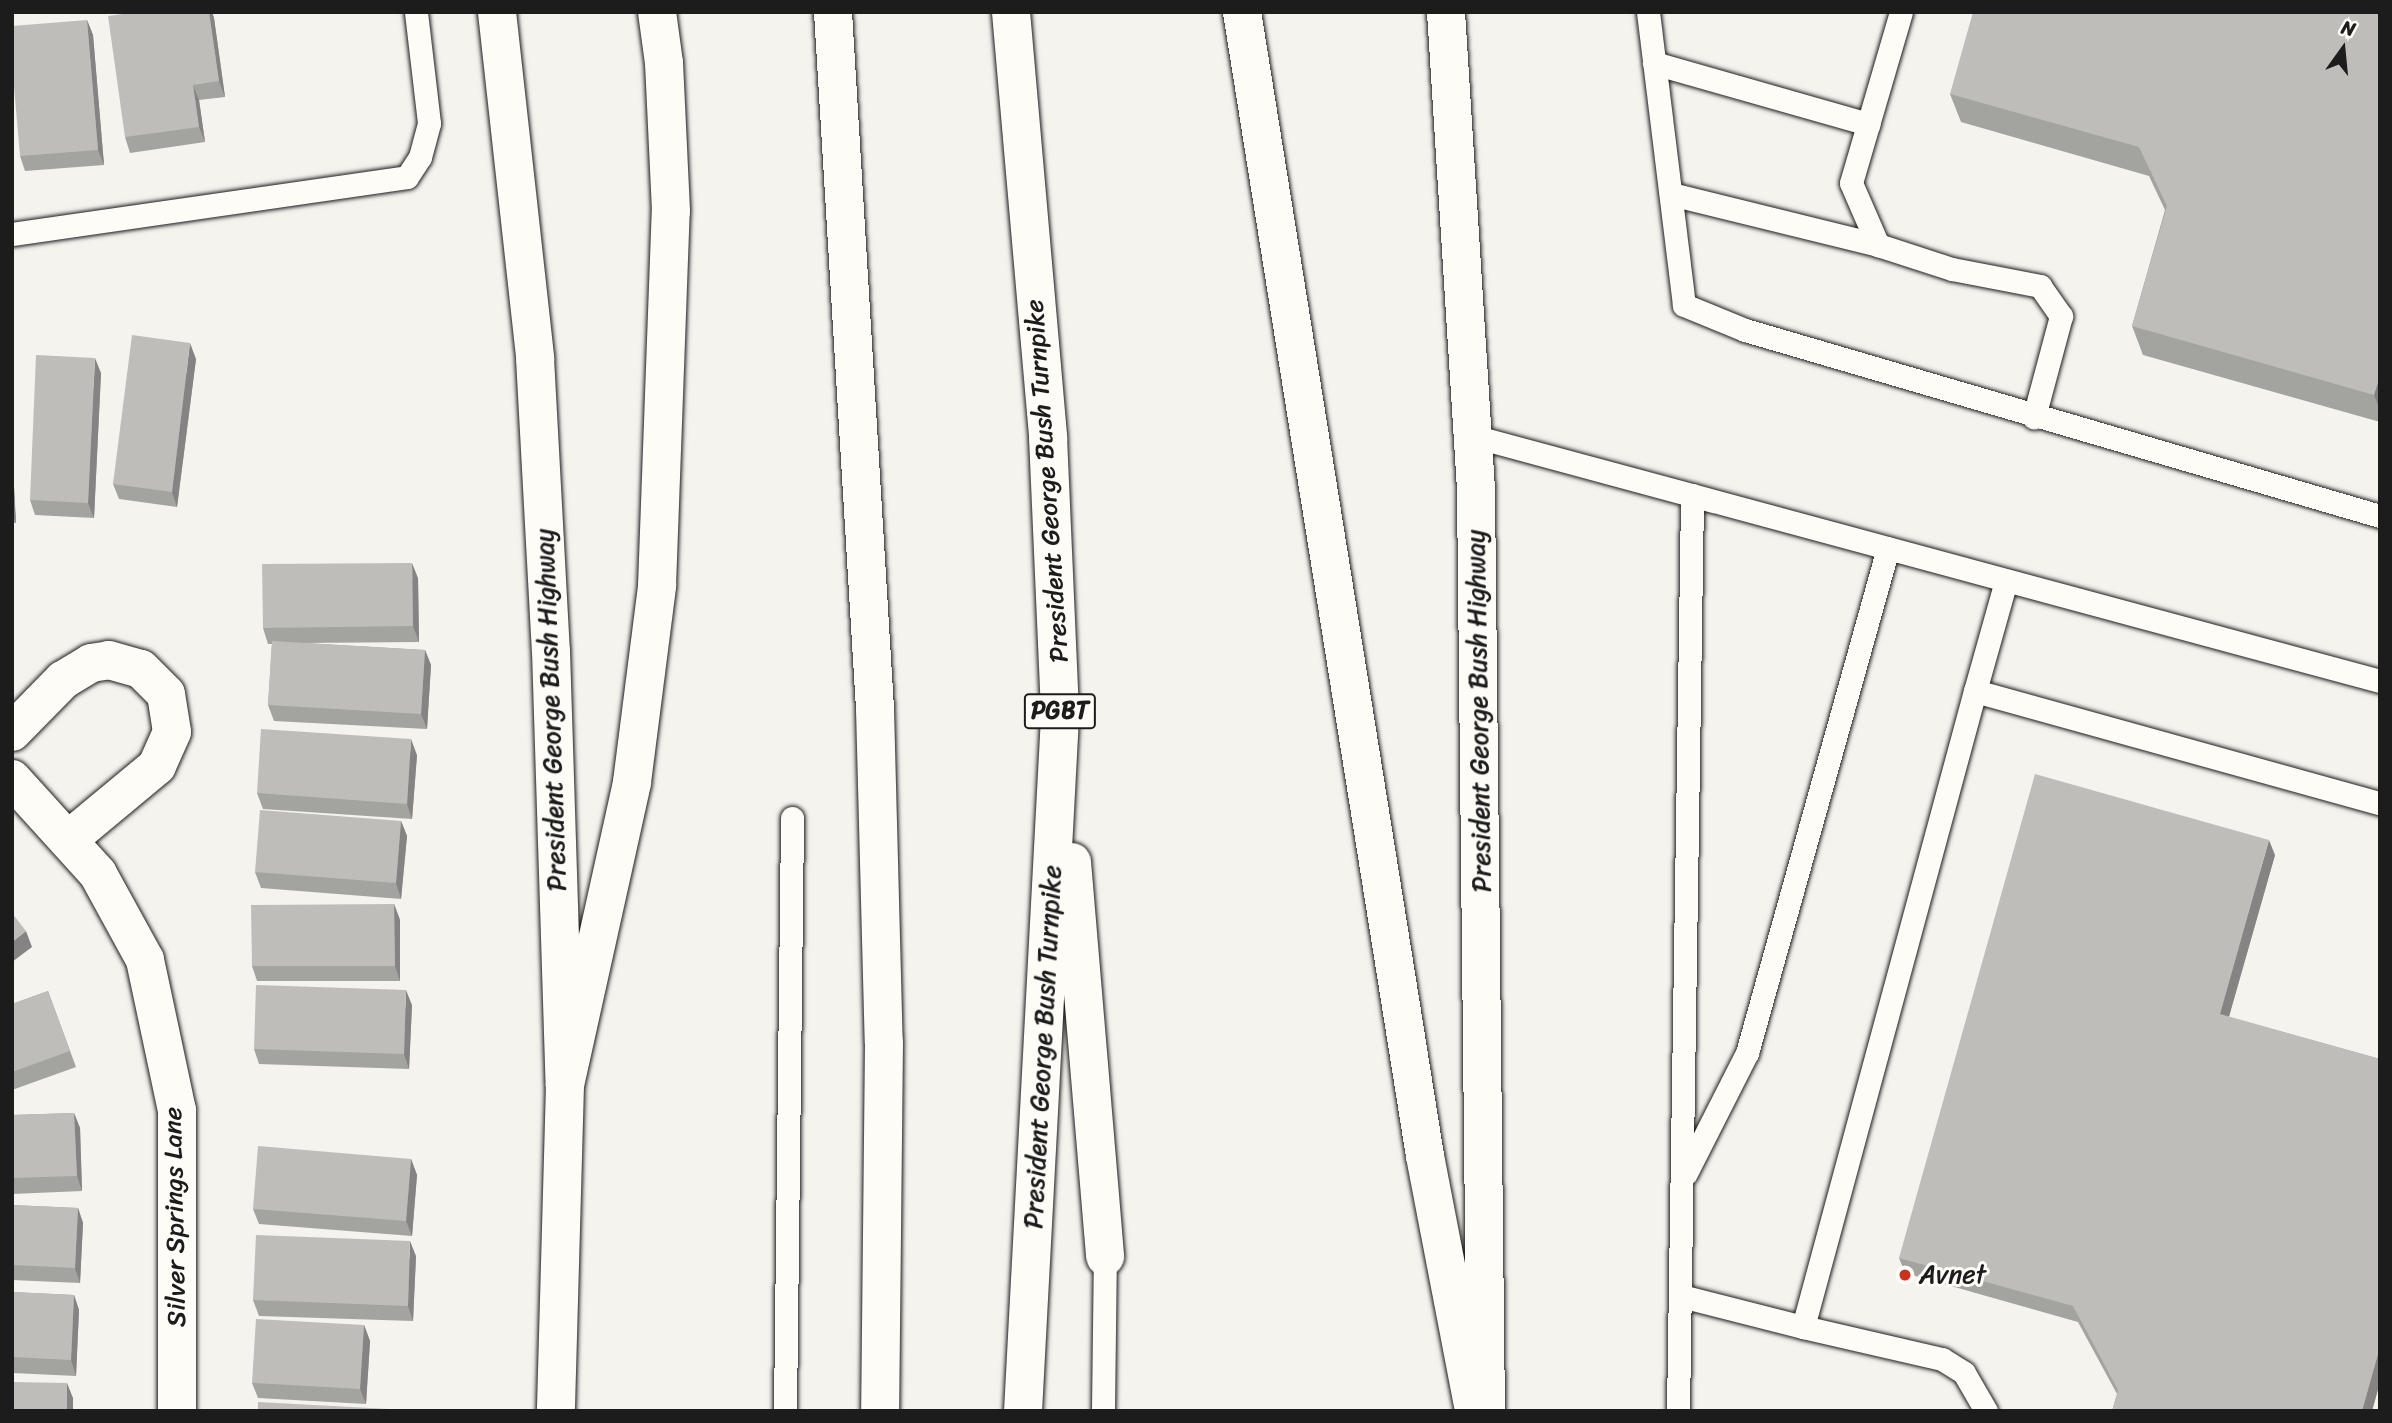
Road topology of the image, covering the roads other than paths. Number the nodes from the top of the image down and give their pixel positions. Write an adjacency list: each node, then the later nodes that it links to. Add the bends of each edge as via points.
1 (416, 12): 13 (lane, via 429,123 420,157 407,177)
2 (497, 12): 29 (main road, President George Bush Highway, via 535,358 551,651)
3 (657, 12): 29 (main road, via 671,211 657,586 632,782)
4 (833, 12): 37 (main road, via 858,364 876,722 884,1042)
5 (1011, 12): 23 (main road, President George Bush Turnpike / PGBT, via 1048,437)
6 (1242, 12): 40 (main road, via 1425,1156)
7 (1446, 12): 16 (main road, President George Bush Highway)
8 (1648, 12): 10 (lane)
9 (1900, 12): 11 (lane)
10 (1654, 63): 11 (lane); 12 (lane)
11 (1868, 124): 14 (lane, via 1851,183)
12 (1671, 194): 14 (lane); 15 (lane, via 1684,304 1745,330)
13 (12, 234)
14 (1878, 245): 15 (lane, via 1952,269 2040,286 2061,316)
15 (2034, 416): 18 (lane)
16 (1473, 436): 17 (lane); 41 (main road, President George Bush Highway)
17 (1692, 495): 19 (lane); 30 (lane)
18 (2380, 516)
19 (1888, 548): 20 (lane); 30 (lane, via 1747,1054)
20 (2006, 581): 21 (lane); 22 (lane)
21 (2380, 681)
22 (1975, 691): 26 (lane); 33 (lane)
23 (1060, 717): 31 (main road); 38 (main road, President George Bush Turnpike / PGBT)
24 (12, 733): 28 (main road, via 63,680 91,663 109,660 141,669 166,694 173,732 162,758)
25 (12, 779): 28 (main road, Silver Springs Lane)
26 (2380, 803)
27 (792, 818): 36 (lane)
28 (68, 840): 34 (main road, Silver Springs Lane, via 99,874 145,960 177,1111)
29 (565, 1085): 35 (main road, President George Bush Highway)
30 (1682, 1179): 32 (lane)
31 (1105, 1257): 39 (lane)
32 (1681, 1296): 33 (lane); 42 (lane)
33 (1803, 1327): 43 (lane, via 1942,1359 1964,1373)
34 (177, 1411)
35 (556, 1411)
36 (785, 1411)
37 (880, 1411)
38 (1023, 1411)
39 (1103, 1411)
40 (1474, 1411)
41 (1486, 1411)
42 (1678, 1411)
43 (1986, 1411)

